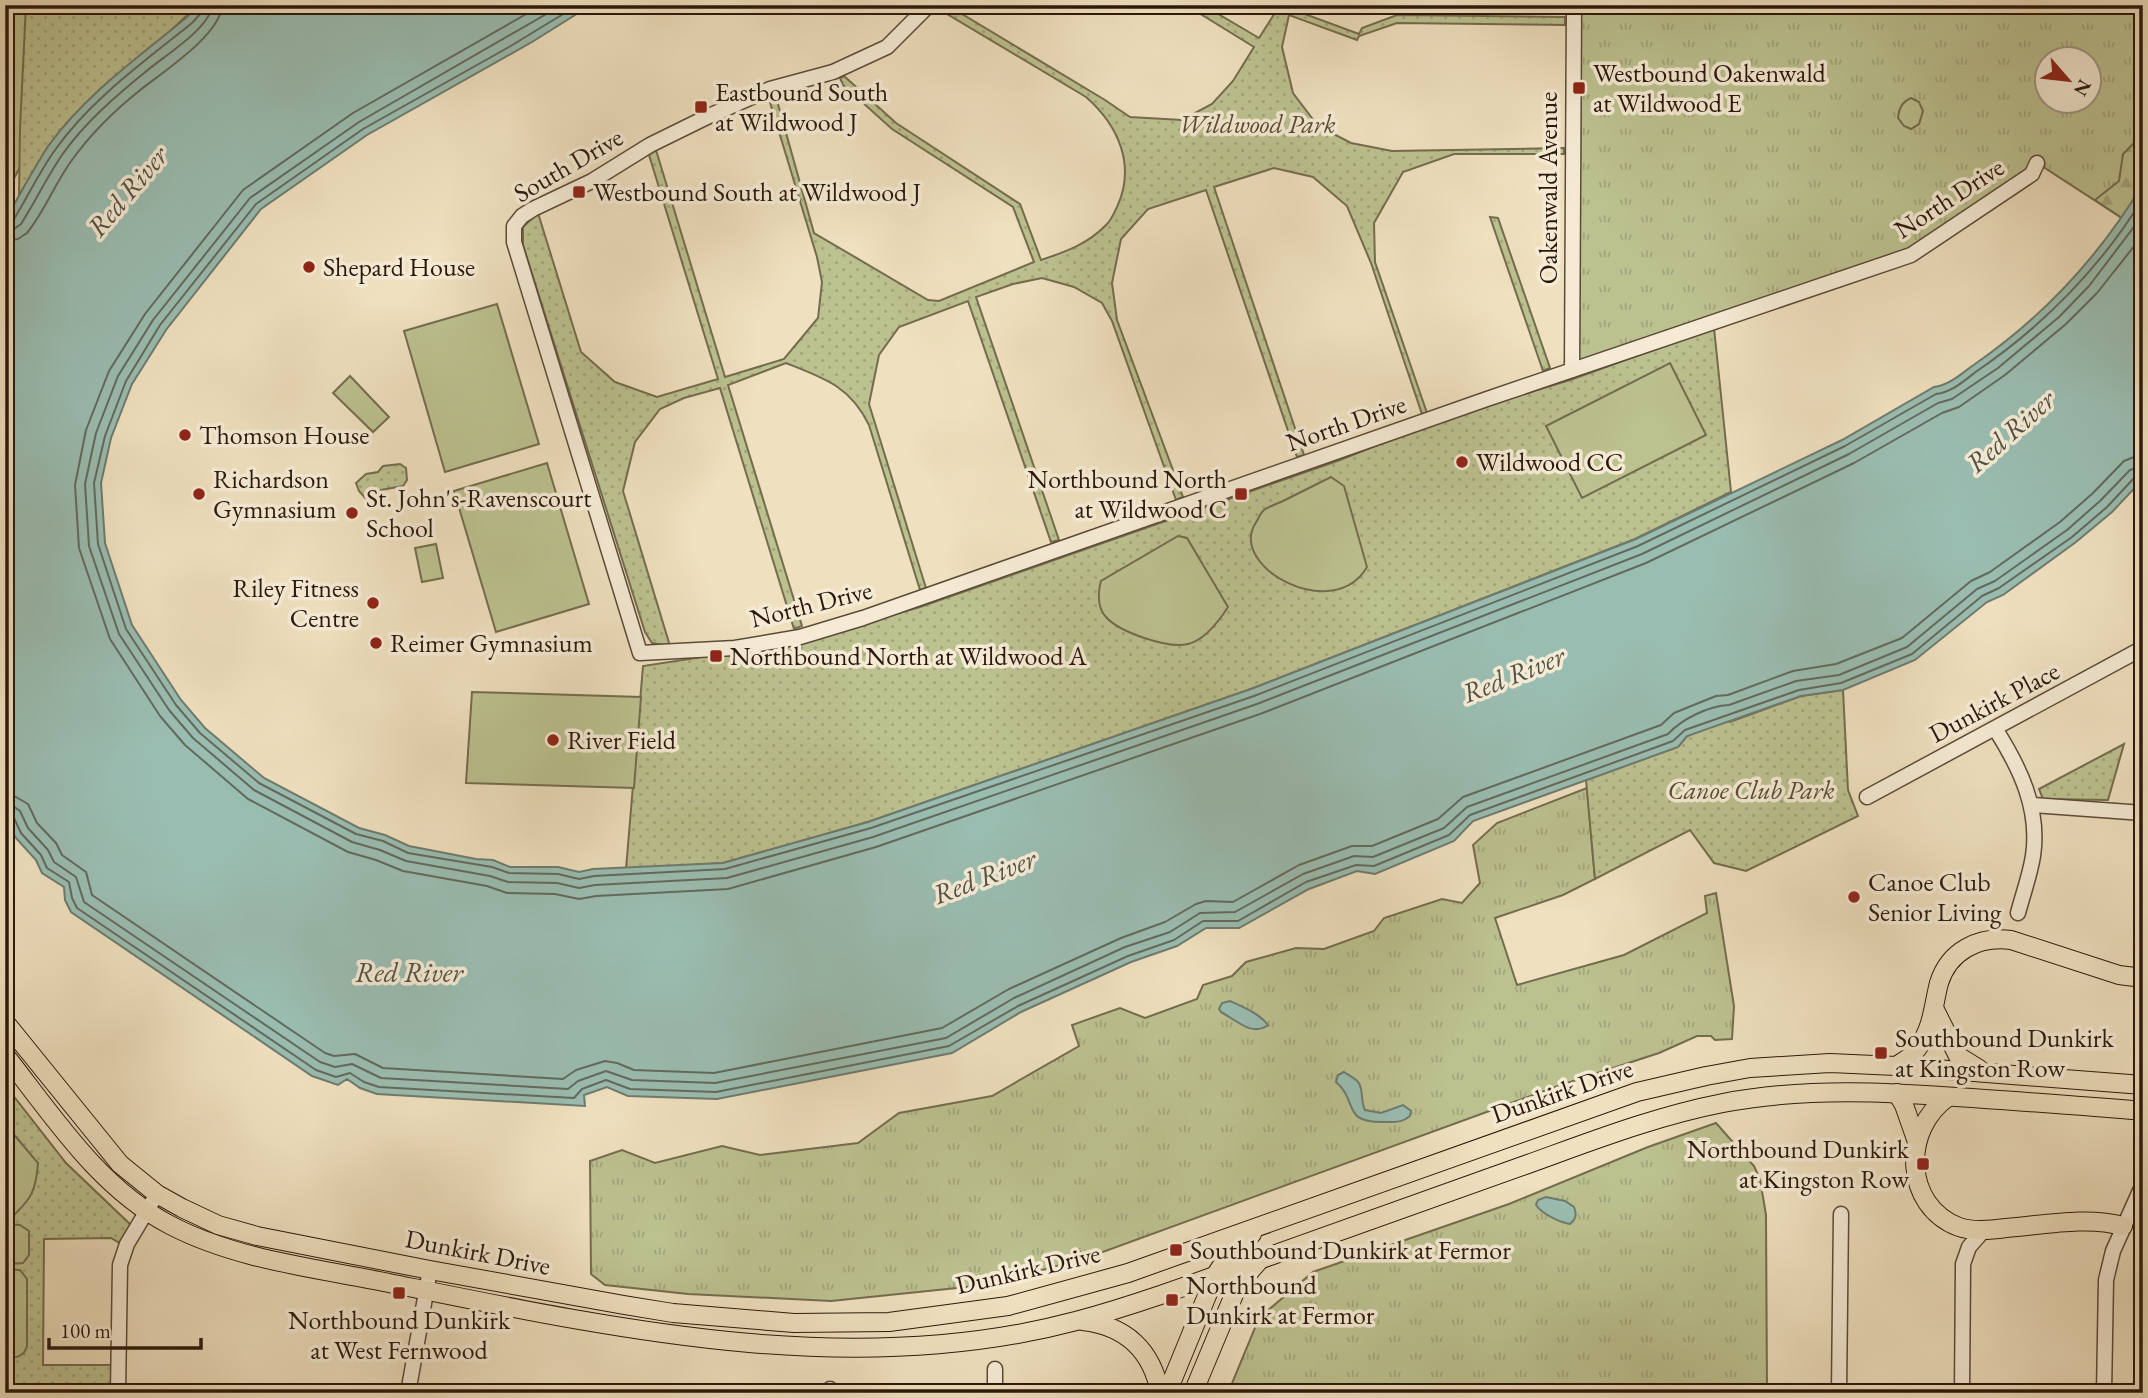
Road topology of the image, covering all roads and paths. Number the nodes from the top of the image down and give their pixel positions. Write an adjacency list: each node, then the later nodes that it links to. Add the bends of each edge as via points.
1 (929, 5): 6 (street, South Drive, via 887,47 833,72 769,89 709,116 533,209 514,226 514,242)
2 (1574, 5): 4 (street, Oakenwald Avenue)
3 (2037, 163): 4 (street, North Drive, via 2032,174 1911,255)
4 (1572, 370): 6 (street, North Drive, via 863,618 800,637 735,648)
5 (2143, 648): 7 (street, Dunkirk Place)
6 (640, 653)
7 (1996, 730): 8 (street, Dunkirk Place); 9 (street, via 2013,756)
8 (1867, 797)
9 (2033, 805): 10 (street); 11 (street, via 2033,855)
10 (2143, 813)
11 (2018, 913)
12 (2143, 978): 13 (main road, via 2119,975 2011,940 1986,940 1953,958 1940,981)
13 (1935, 1010): 16 (main road, via 1919,1048); 17 (main road, via 1958,1056)
14 (5, 1022): 24 (main road, Dunkirk Drive, via 120,1164)
15 (5, 1055): 25 (main road, Dunkirk Drive, via 81,1151)
16 (1896, 1066): 17 (main road, Dunkirk Drive); 27 (main road, Dunkirk Drive, via 1775,1066 1664,1085)
17 (1989, 1073): 18 (main road, Dunkirk Drive)
18 (2143, 1086)
19 (1897, 1093): 20 (main road, Dunkirk Drive); 22 (main road); 30 (main road, Dunkirk Drive, via 1793,1093 1656,1119)
20 (1948, 1097): 21 (main road, Dunkirk Drive); 22 (main road, via 1934,1109)
21 (2143, 1111)
22 (1917, 1142): 29 (main road, via 1915,1175 1925,1201 1948,1222)
23 (2143, 1184): 28 (street)
24 (158, 1194): 25 (street); 31 (main road, Dunkirk Drive, via 218,1225)
25 (146, 1211): 33 (main road, Dunkirk Drive, via 209,1243 248,1254); 38 (street, via 120,1265)
26 (1841, 1214): 44 (street)
27 (1266, 1223): 32 (main road, via 1231,1251); 35 (main road, Dunkirk Drive, via 1128,1273 1008,1306 889,1322)
28 (2123, 1226): 29 (main road, via 2096,1222); 46 (street, via 2106,1280)
29 (1984, 1230): 45 (street, via 1969,1247 1963,1264)
30 (1261, 1259): 32 (main road, Dunkirk Drive); 43 (main road, via 1238,1285)
31 (430, 1270): 33 (street); 35 (main road, Dunkirk Drive, via 661,1311)
32 (1215, 1276): 34 (main road, Dunkirk Drive); 42 (main road)
33 (427, 1290): 36 (main road, Dunkirk Drive, via 670,1335); 39 (street)
34 (1076, 1321): 36 (main road, Dunkirk Drive, via 1014,1334 907,1346); 41 (main road, via 1102,1323 1130,1338 1151,1361)
35 (804, 1323): 36 (main road)
36 (802, 1347)
37 (995, 1369): 40 (street)
38 (118, 1393)
39 (408, 1393)
40 (995, 1393)
41 (1160, 1393)
42 (1167, 1393)
43 (1194, 1393)
44 (1839, 1393)
45 (1962, 1393)
46 (2104, 1393)

